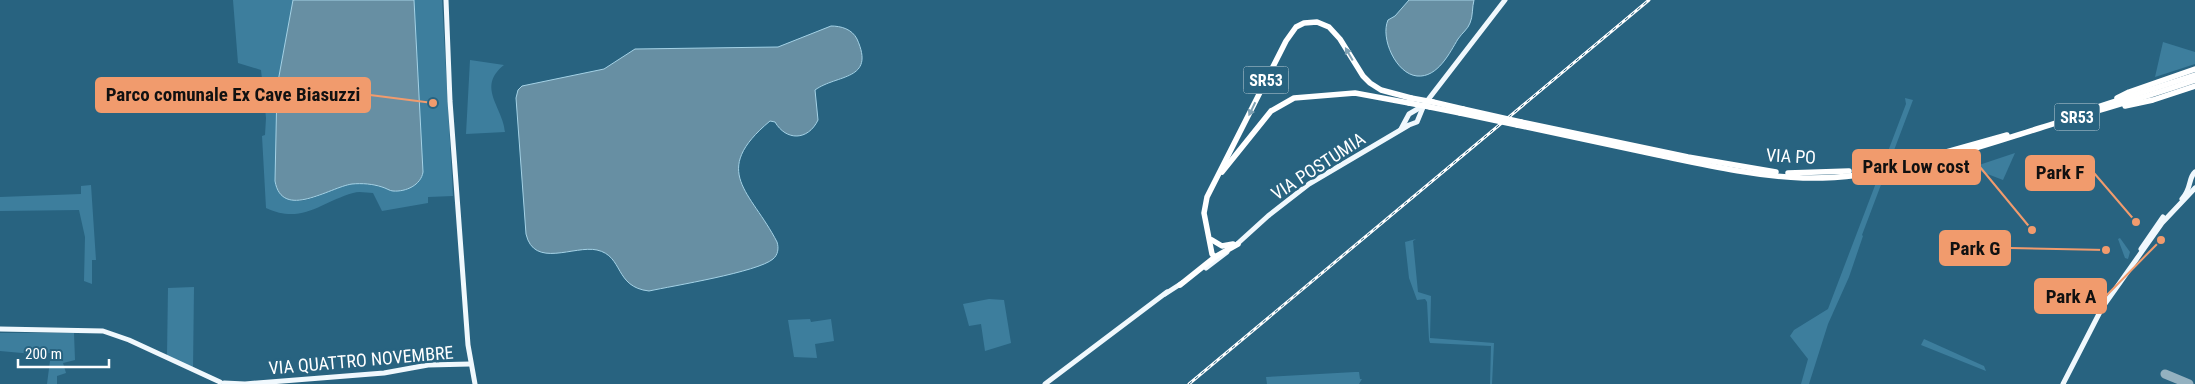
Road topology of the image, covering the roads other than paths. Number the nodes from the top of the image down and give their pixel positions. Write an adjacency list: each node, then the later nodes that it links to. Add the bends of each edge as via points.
1 (446, 0): 24 (main road, via 450,101)
2 (1505, 0): 8 (main road)
3 (2195, 69): 9 (highway, via 2129,92)
4 (2195, 75): 9 (highway, VIA PO / SR53)
5 (2195, 80): 9 (highway, VIA PO / SR53)
6 (2195, 86): 9 (highway, via 2153,100)
7 (1410, 100): 8 (highway, VIA PO / SR53, bridge); 17 (highway, VIA PO / SR53, via 1349,92 1294,98 1277,106 1220,174 1212,189 1206,212); 17 (highway, VIA PO / SR53, one-way to 17, via 1381,90 1363,76 1329,27 1311,22 1296,28 1283,47 1210,190 1204,213)
8 (1429, 105): 9 (highway, VIA PO / SR53, bridge, via 1725,164 1784,172 1823,173 1908,163); 10 (main road); 12 (main road)
9 (2104, 107)
10 (1412, 112): 11 (main road); 12 (main road)
11 (1407, 117): 13 (main road); 14 (main road)
12 (1419, 117): 13 (main road)
13 (1412, 124): 14 (main road, VIA POSTUMIA)
14 (1399, 132): 18 (main road, VIA POSTUMIA, via 1316,180)
15 (2195, 172): 16 (main road, via 2191,175)
16 (2194, 185): 28 (main road, via 2159,221 2142,245 2140,254 2096,318)
17 (1211, 242): 18 (highway, via 1220,246); 19 (highway, SR53); 20 (highway, via 1207,259)
18 (1235, 244): 19 (highway); 21 (main road, VIA POSTUMIA)
19 (1215, 257): 20 (main road, VIA POSTUMIA); 21 (highway)
20 (1197, 270): 22 (main road, VIA POSTUMIA)
21 (1180, 285): 22 (main road, VIA POSTUMIA)
22 (1165, 294): 27 (main road, VIA POSTUMIA)
23 (0, 329): 25 (main road, VIA QUATTRO NOVEMBRE, via 103,331)
24 (470, 364): 25 (main road, VIA QUATTRO NOVEMBRE, via 428,365 384,373 255,383); 26 (main road)
25 (222, 383)
26 (475, 384)
27 (1046, 384)
28 (2063, 384)

